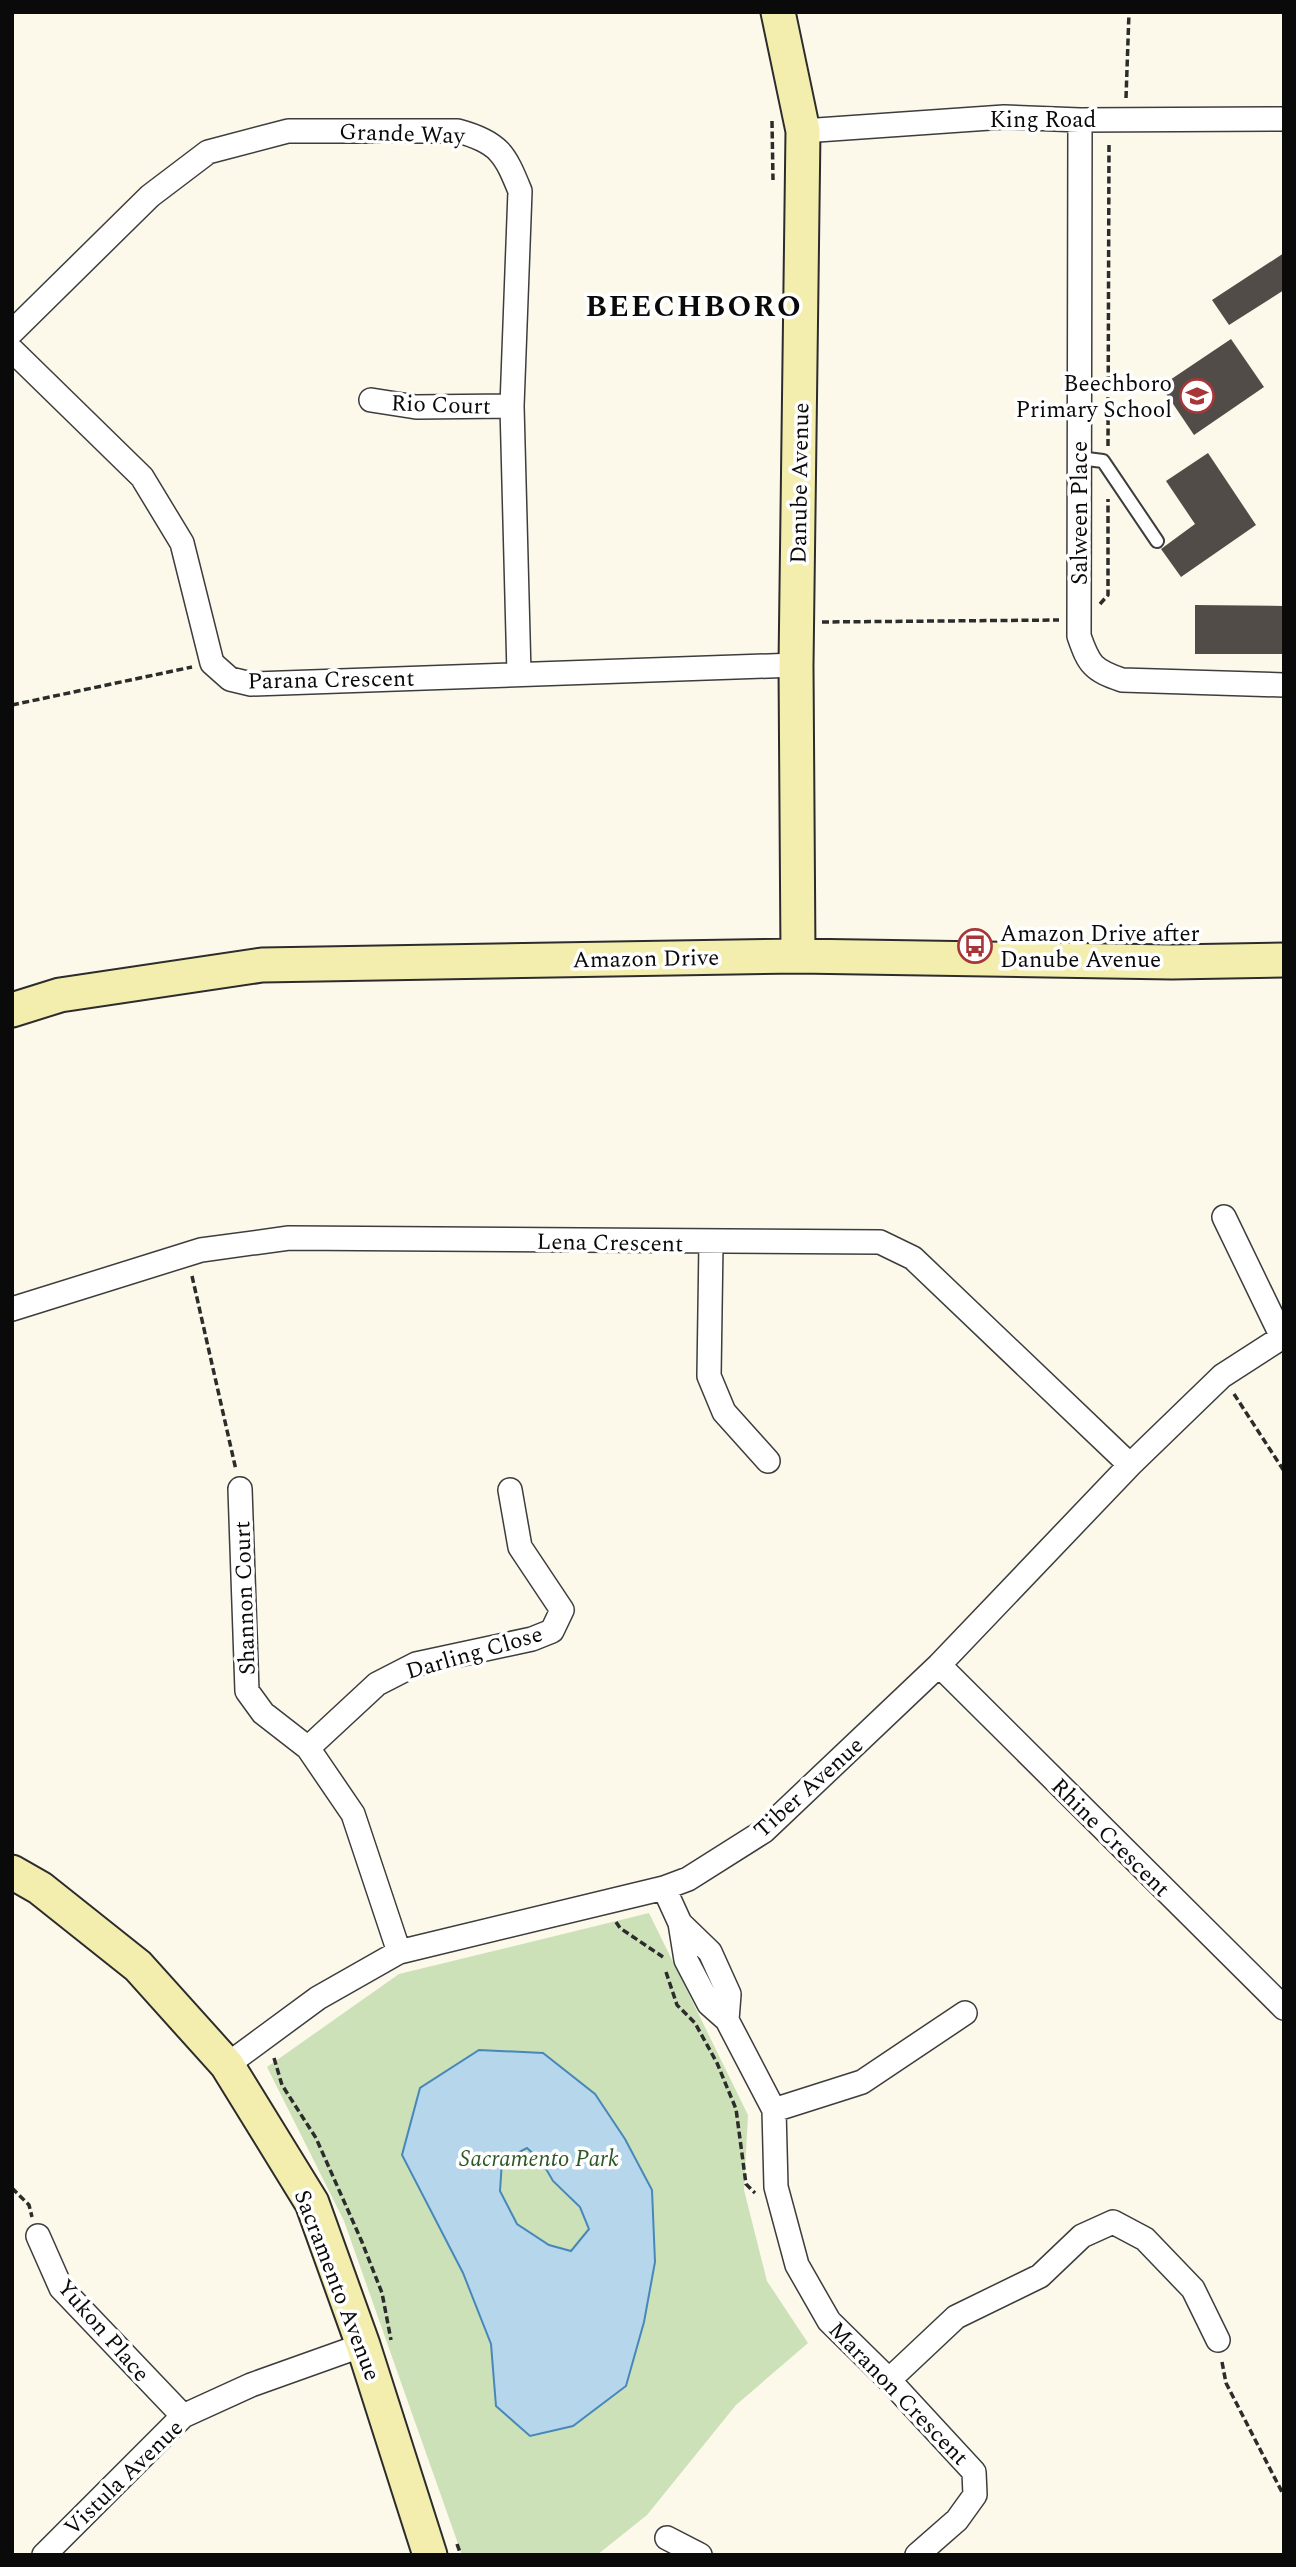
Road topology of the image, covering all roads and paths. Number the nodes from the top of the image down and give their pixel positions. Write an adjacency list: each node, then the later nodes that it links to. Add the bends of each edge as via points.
1 (778, 12): 6 (street, Danube Avenue)
2 (1129, 12): 5 (path)
3 (1284, 118): 5 (street, King Road)
4 (1080, 120): 5 (street, King Road); 6 (street, King Road, via 1004,117); 12 (street, Salween Place)
5 (1117, 120): 11 (path)
6 (803, 131): 16 (street, Danube Avenue)
7 (12, 332): 10 (street, Grande Way, via 150,196 208,152 288,131 458,131 484,138 508,161 520,191)
8 (12, 350): 17 (street, via 142,477 182,543)
9 (371, 400): 10 (street, Rio Court, via 416,407)
10 (512, 406): 19 (street, Grande Way)
11 (1108, 446)
12 (1079, 458): 14 (lane, via 1103,461); 15 (street, Salween Place)
13 (1108, 487): 15 (path, via 1108,595 1098,607)
14 (1157, 541)
15 (1078, 613): 16 (path); 20 (street, Salween Place, via 1087,660 1122,680)
16 (797, 622): 18 (street, Danube Avenue)
17 (212, 663): 19 (street, Parana Crescent, via 230,679 251,684); 21 (path)
18 (796, 665): 19 (street, Parana Crescent); 22 (street, Danube Avenue)
19 (519, 674)
20 (1284, 685)
21 (12, 705)
22 (798, 956): 23 (street, Amazon Drive); 24 (street, Amazon Drive, via 262,965 60,995)
23 (1284, 960)
24 (12, 1010)
25 (1224, 1217): 29 (street)
26 (711, 1243): 27 (street, Lena Crescent, via 289,1238); 31 (street, via 709,1376 724,1412); 32 (street, Lena Crescent, via 880,1242 913,1258)
27 (187, 1254): 28 (street, Lena Crescent); 34 (path)
28 (12, 1309)
29 (1283, 1337): 30 (street, Tiber Avenue)
30 (1222, 1376): 32 (street, Tiber Avenue); 33 (path)
31 (768, 1461)
32 (1130, 1465): 36 (street, Tiber Avenue)
33 (1284, 1471)
34 (240, 1489): 37 (street, Shannon Court, via 247,1691 263,1713)
35 (510, 1490): 37 (street, Darling Close, via 520,1547 562,1610 552,1631 416,1664 377,1684)
36 (939, 1665): 39 (street, Tiber Avenue, via 764,1831 688,1879); 42 (street, Rhine Crescent)
37 (308, 1748): 41 (street, Shannon Court, via 353,1814)
38 (12, 1872): 44 (street, Sacramento Avenue, via 40,1888 138,1966)
39 (664, 1888): 40 (street, Tiber Avenue); 45 (street, Maranon Crescent, via 680,1923 710,1952 729,1994 727,2020)
40 (605, 1903): 41 (street, Tiber Avenue); 47 (path, via 620,1928 662,1956 677,2005 695,2023 736,2109 746,2183)
41 (399, 1952): 44 (street, Tiber Avenue, via 318,1998)
42 (1284, 2008)
43 (965, 2013): 45 (street, via 862,2082)
44 (227, 2065): 50 (street, Sacramento Avenue, via 312,2203)
45 (774, 2110): 51 (street, Maranon Crescent, via 775,2187 797,2265 829,2321)
46 (12, 2188): 48 (path, via 29,2205)
47 (757, 2195)
48 (38, 2236): 52 (street, Yukon Place, via 61,2288)
49 (1218, 2340): 51 (street, via 1193,2289 1144,2239 1113,2222 1082,2236 1040,2276 956,2317); 53 (path, via 1226,2383)
50 (363, 2345): 52 (street, Vistula Avenue, via 251,2385); 56 (street, Sacramento Avenue)
51 (889, 2380): 58 (street, Maranon Crescent, via 974,2472 975,2495 957,2519)
52 (183, 2416): 55 (street, Vistula Avenue)
53 (1284, 2496)
54 (667, 2538): 57 (street)
55 (44, 2555)
56 (430, 2555)
57 (700, 2555)
58 (917, 2555)

